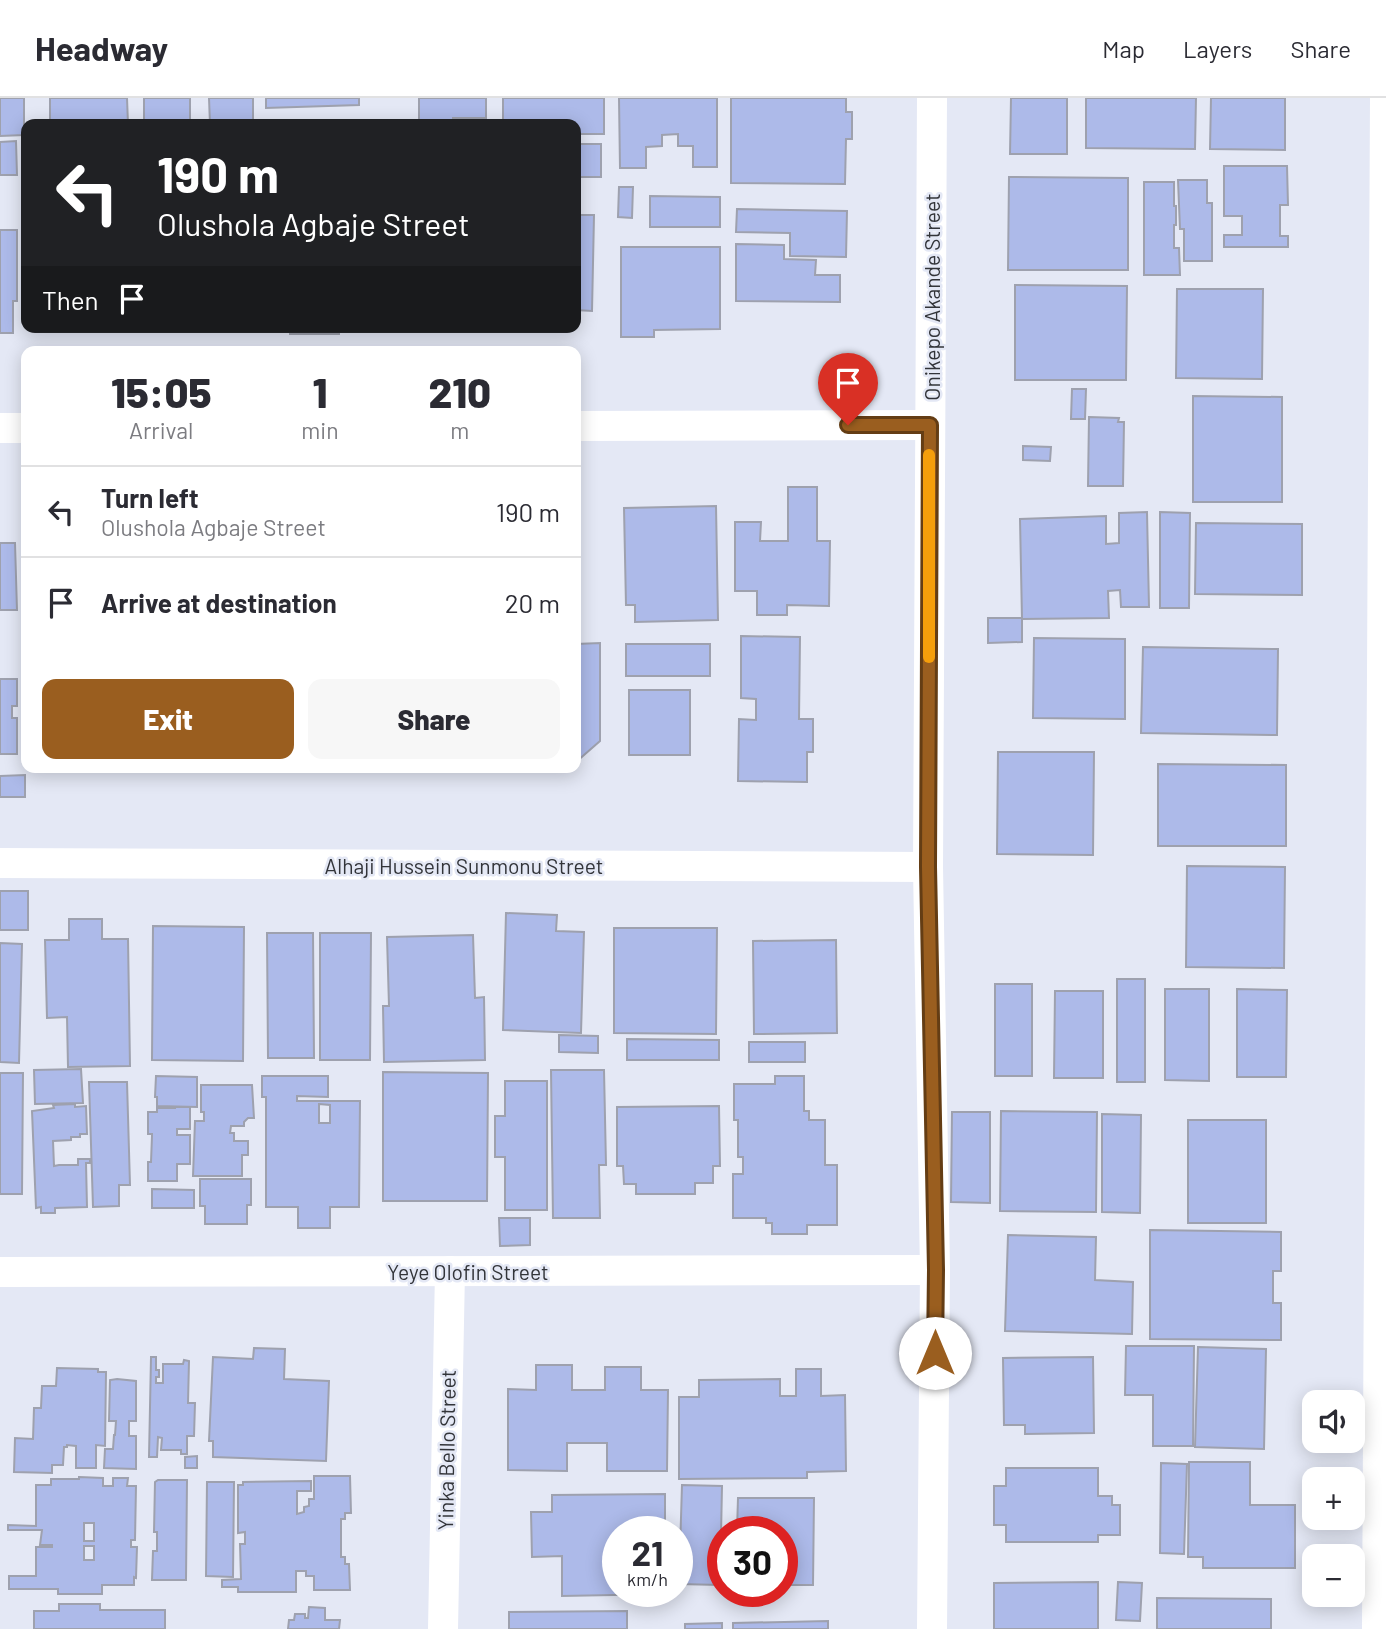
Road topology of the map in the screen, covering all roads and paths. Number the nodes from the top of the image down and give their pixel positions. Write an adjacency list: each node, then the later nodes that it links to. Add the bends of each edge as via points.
1 (932, 98): 3 (street, Onikepo Akande Street)
2 (1385, 98): 7 (street)
3 (930, 425): 4 (street); 9 (street, Onikepo Akande Street)
4 (581, 426)
5 (21, 428): 6 (street)
6 (0, 429)
7 (1384, 551): 10 (street)
8 (0, 863): 9 (street, Alhaji Hussein Sunmonu Street)
9 (928, 867): 11 (street, Onikepo Akande Street)
10 (1383, 978): 14 (street)
11 (936, 1270): 12 (street, Yeye Olofin Street); 16 (street, Onikepo Akande Street)
12 (450, 1271): 13 (street, Yeye Olofin Street); 15 (street, Yinka Bello Street)
13 (0, 1272)
14 (1382, 1412): 17 (street)
15 (443, 1629)
16 (932, 1629)
17 (1377, 1629)

